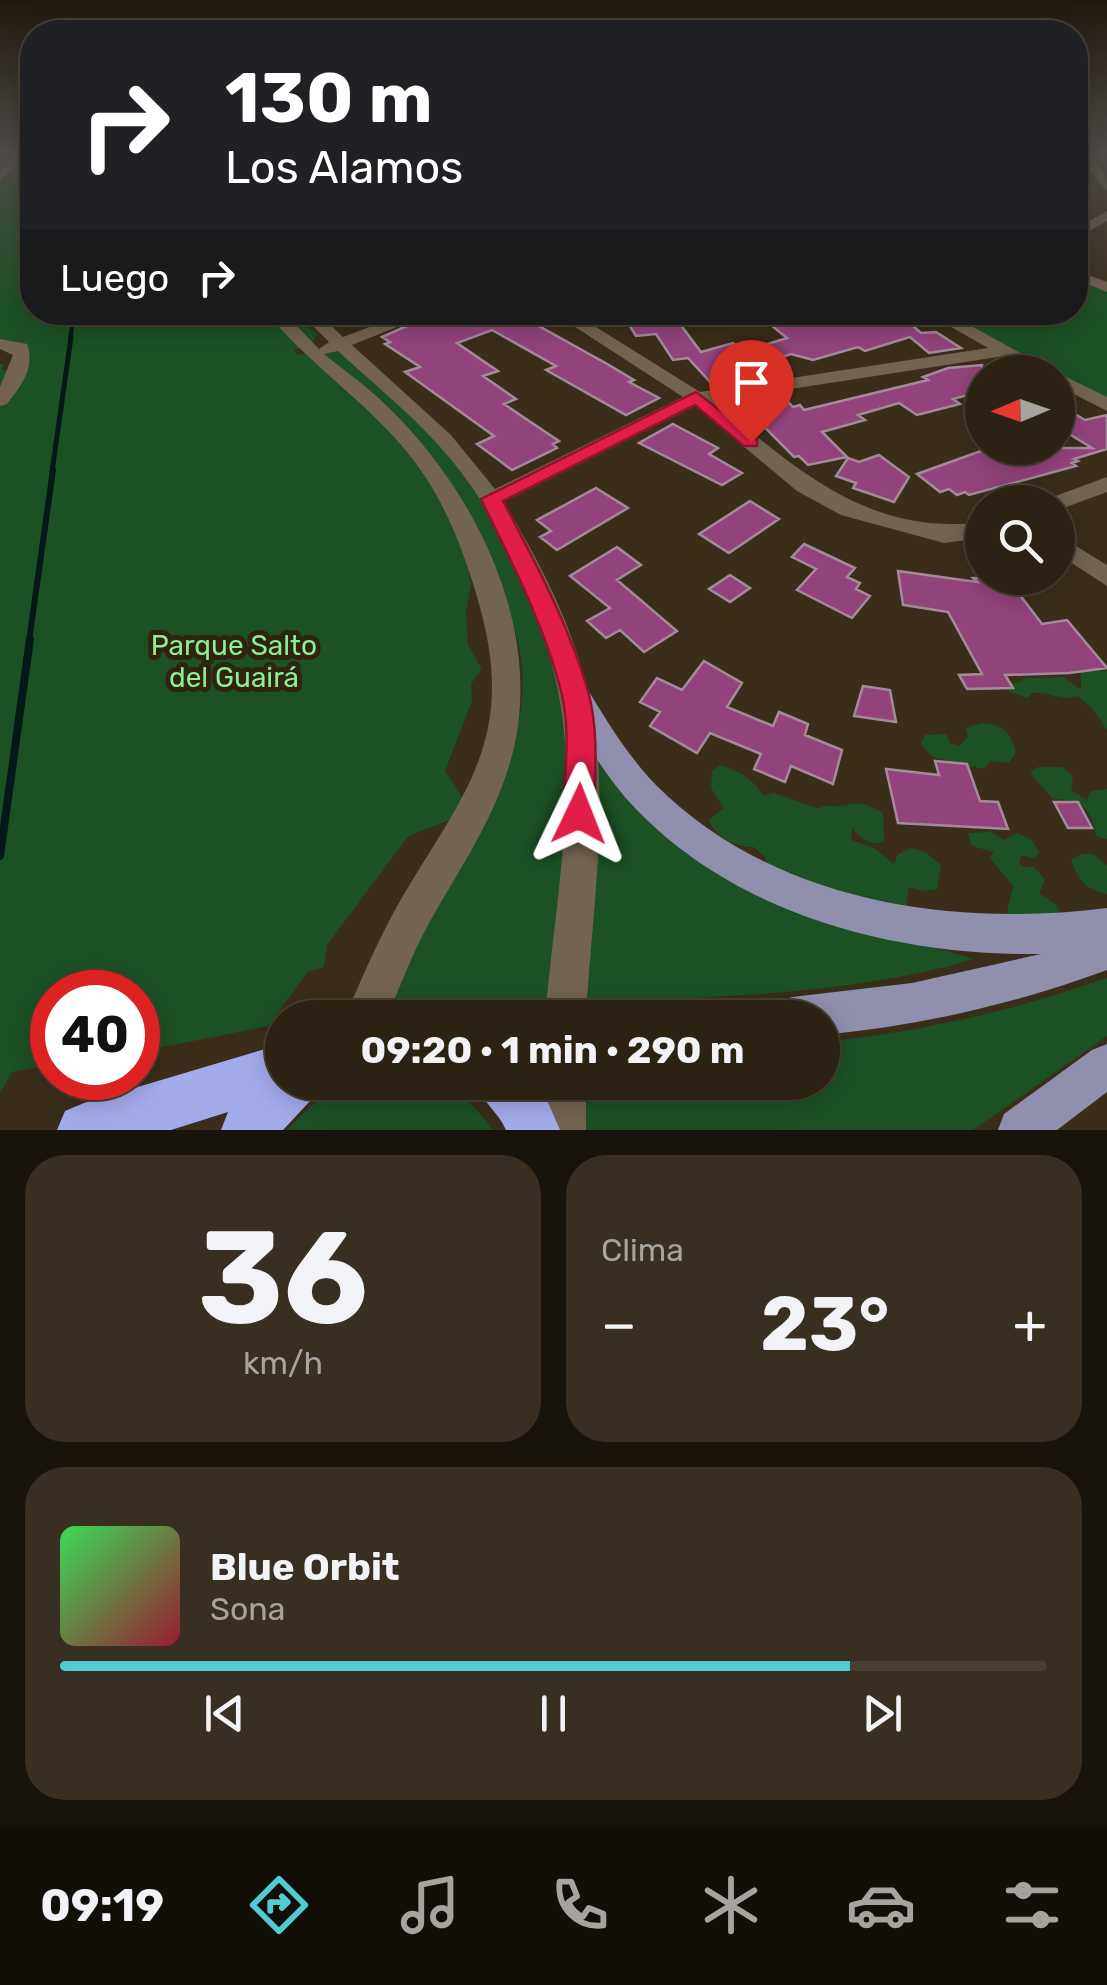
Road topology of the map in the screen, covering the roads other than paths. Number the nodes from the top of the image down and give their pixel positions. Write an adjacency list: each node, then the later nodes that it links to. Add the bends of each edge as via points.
1 (286, 325): 9 (street)
2 (320, 325): 7 (street)
3 (391, 325): 7 (street)
4 (581, 325): 12 (street)
5 (958, 325): 8 (street)
6 (0, 344): 13 (street, via 21,348 24,357)
7 (340, 344): 9 (street); 17 (street, via 410,404)
8 (1005, 350): 10 (street); 12 (street)
9 (312, 354): 24 (street, via 382,412 433,472 474,544 505,645 509,684 491,773)
10 (1014, 355)
11 (1075, 388): 14 (street)
12 (696, 398): 17 (street); 18 (street, via 805,486 849,510 944,534)
13 (0, 400)
14 (1107, 405)
15 (1107, 484): 16 (street)
16 (1075, 496)
17 (492, 499): 21 (street)
18 (965, 532)
19 (1075, 555): 20 (street)
20 (1107, 578)
21 (575, 692): 22 (main road, via 608,749 659,809 790,890 904,924 968,935 1027,937); 25 (street, via 580,778)
22 (1107, 926)
23 (1107, 951): 26 (main road, via 954,994)
24 (373, 1000)
25 (566, 1000)
26 (840, 1012)
27 (1107, 1065): 36 (main road)
28 (265, 1075): 32 (highway)
29 (272, 1100): 33 (highway)
30 (518, 1100): 34 (highway)
31 (564, 1100): 35 (street)
32 (84, 1130)
33 (248, 1130)
34 (534, 1130)
35 (564, 1130)
36 (1020, 1130)

